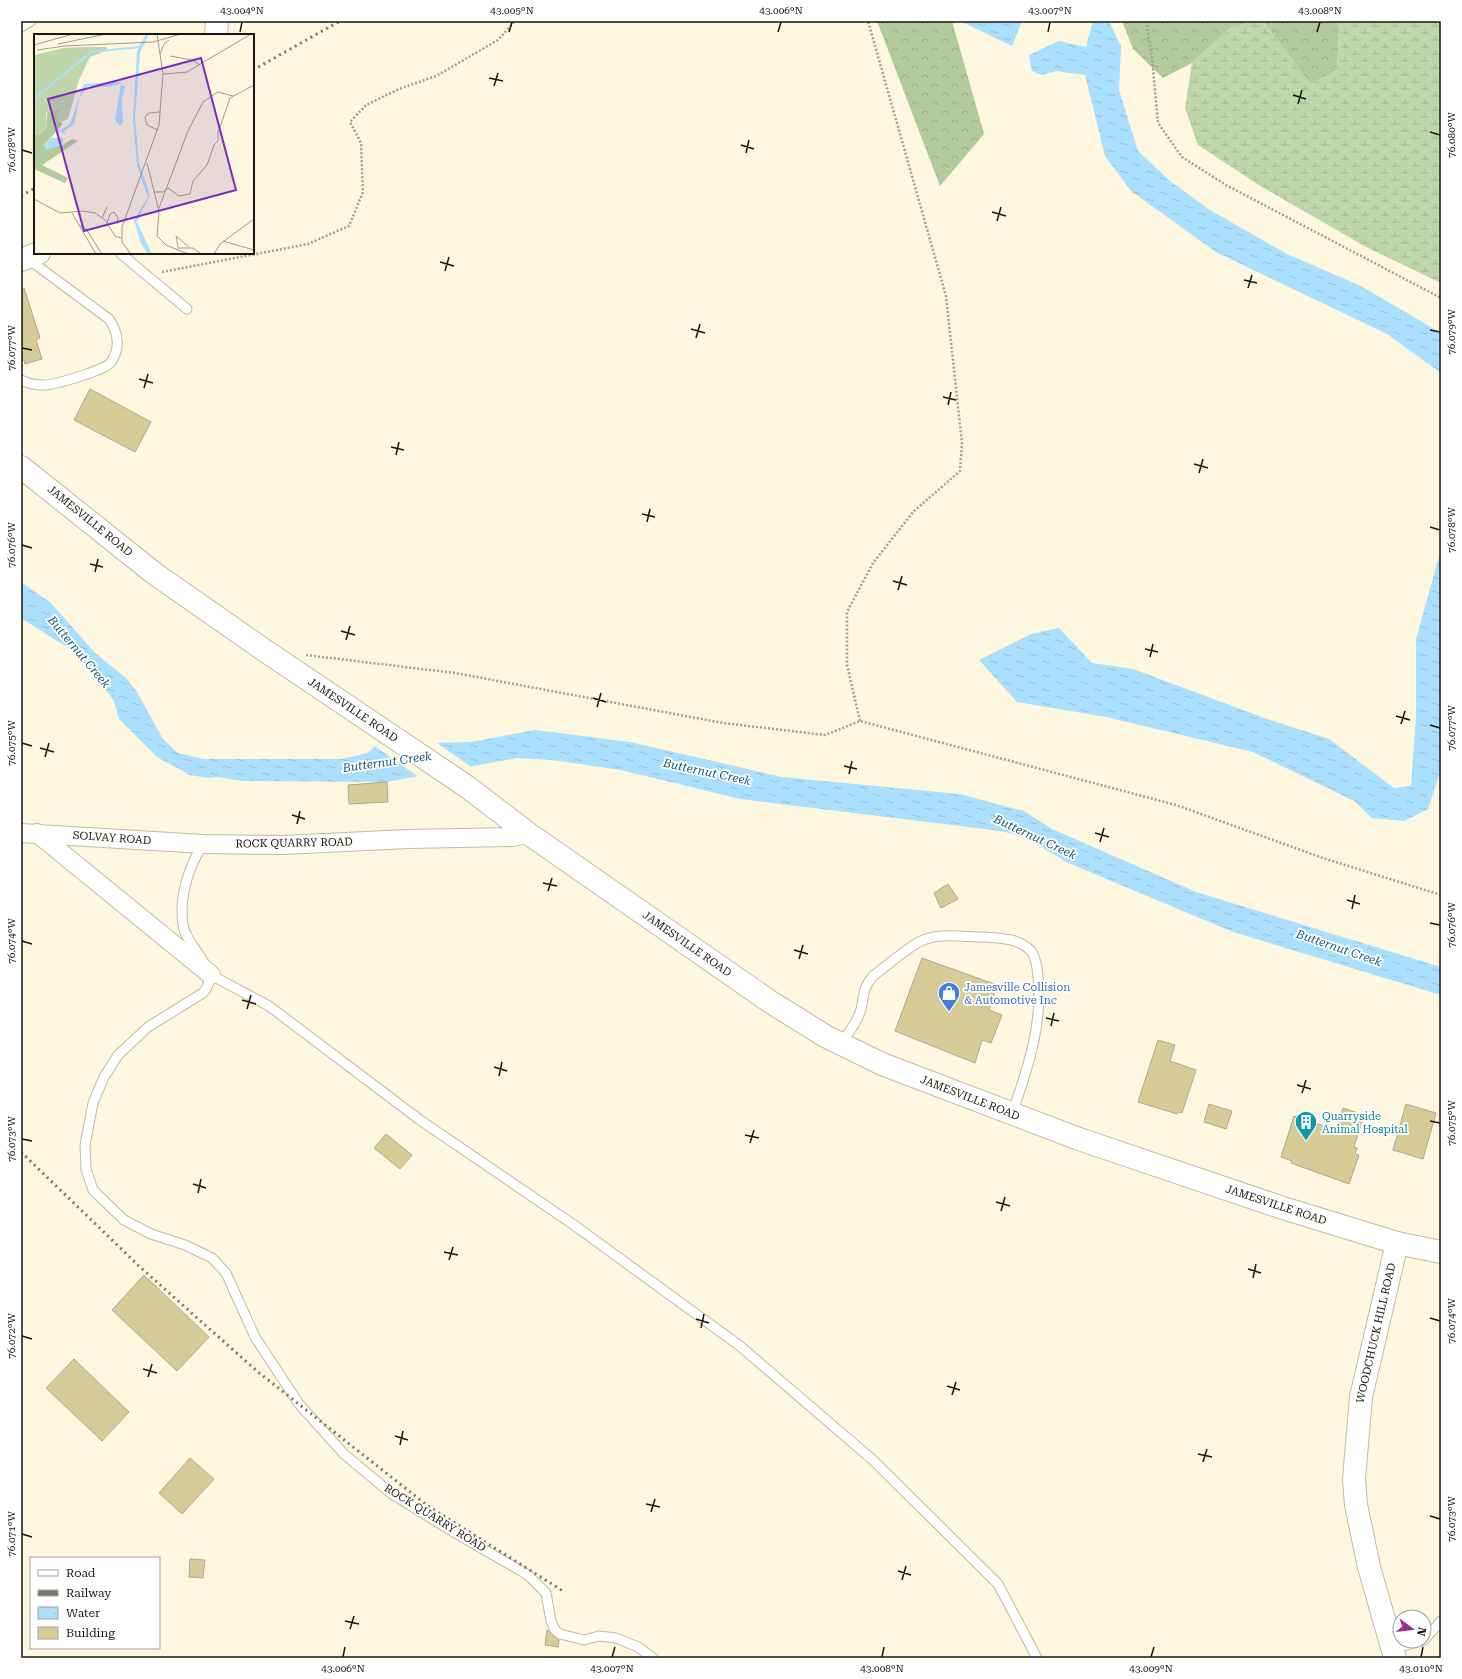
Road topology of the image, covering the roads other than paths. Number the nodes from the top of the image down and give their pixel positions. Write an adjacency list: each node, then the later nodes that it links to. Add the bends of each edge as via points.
1 (31, 21): 3 (lane)
2 (218, 21): 4 (street)
3 (21, 27)
4 (216, 34)
5 (121, 254): 7 (lane)
6 (29, 257): 8 (lane, via 109,319 115,328 117,349 111,364 93,373 43,386)
7 (187, 310)
8 (21, 380)
9 (21, 467): 11 (street, JAMESVILLE ROAD, via 155,574 466,786)
10 (29, 833): 12 (street, SOLVAY ROAD); 13 (street)
11 (529, 834): 12 (street, ROCK QUARRY ROAD, via 511,837 283,845); 14 (street, JAMESVILLE ROAD, via 768,1001)
12 (203, 844): 13 (lane, via 195,856 186,880 183,927)
13 (211, 975): 22 (lane, ROCK QUARRY ROAD, via 209,987 204,993 148,1027 118,1055 104,1077 93,1103 85,1145 86,1169 92,1190 124,1220 151,1234 185,1245 212,1258 226,1273 255,1337 299,1404 344,1454 392,1494 528,1575 546,1593 551,1621 560,1634 584,1640 599,1636 616,1638 638,1647); 23 (lane, via 269,1006 420,1120 574,1225 740,1346 874,1461 998,1584)
14 (841, 1044): 15 (street, JAMESVILLE ROAD, via 882,1064); 15 (lane, via 859,1017 867,983 920,942 945,936 1012,940 1025,947 1035,957 1038,977 1036,1032)
15 (1012, 1114): 16 (street, JAMESVILLE ROAD, via 1079,1139)
16 (1397, 1244): 17 (street, JAMESVILLE ROAD); 21 (street, WOODCHUCK HILL ROAD, via 1361,1397 1354,1479 1356,1505 1369,1567)
17 (1441, 1252)
18 (1441, 1621): 19 (lane)
19 (1432, 1631)
20 (1402, 1649): 21 (lane)
21 (1393, 1653)
22 (653, 1658)
23 (1036, 1658)

